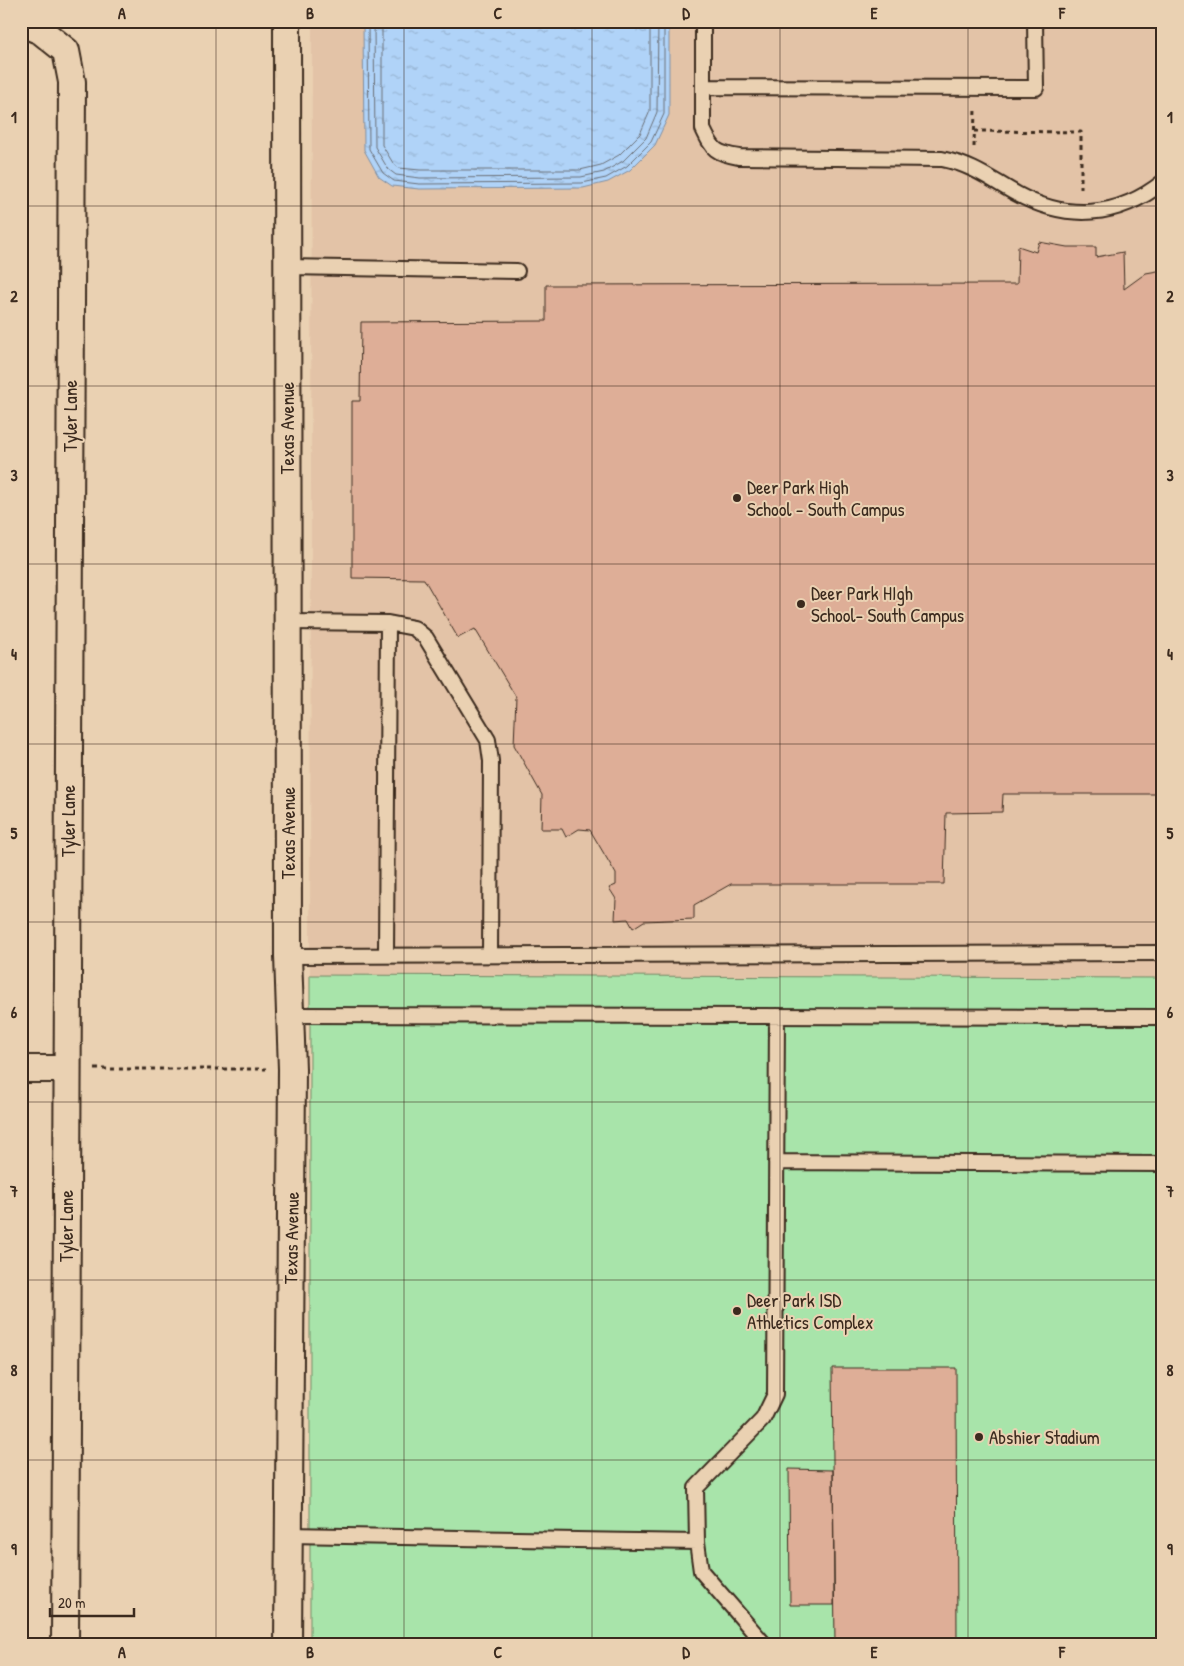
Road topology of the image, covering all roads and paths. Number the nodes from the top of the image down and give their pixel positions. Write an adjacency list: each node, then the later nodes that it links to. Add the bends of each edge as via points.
1 (287, 21): 11 (street, Texas Avenue)
2 (703, 21): 5 (lane)
3 (1035, 21): 6 (lane, via 1036,88)
4 (21, 23): 23 (street, Tyler Lane, via 41,31 66,51 72,82)
5 (703, 87): 6 (lane); 8 (lane, via 703,129 710,145 721,154 739,157 942,159)
6 (975, 88): 7 (path)
7 (974, 132): 8 (path); 10 (path, via 1081,132)
8 (973, 168): 10 (lane, via 1038,205)
9 (1163, 182): 10 (lane, via 1146,196 1125,205)
10 (1081, 213)
11 (287, 267): 12 (lane); 13 (street, Texas Avenue)
12 (517, 271)
13 (288, 622): 14 (lane); 17 (street, Texas Avenue)
14 (388, 623): 16 (lane, via 414,628 426,638 488,740 491,761); 18 (lane)
15 (1163, 953): 16 (lane)
16 (490, 955): 18 (lane)
17 (288, 956): 18 (lane); 19 (street, Texas Avenue)
18 (386, 956)
19 (291, 1015): 20 (lane); 24 (street, Texas Avenue)
20 (777, 1016): 21 (lane); 25 (lane)
21 (1163, 1017)
22 (21, 1069): 23 (street)
23 (66, 1069): 24 (path); 29 (street, Tyler Lane)
24 (292, 1069): 27 (street, Texas Avenue)
25 (776, 1162): 26 (lane); 28 (lane, via 775,1394 763,1419 696,1488)
26 (1163, 1164)
27 (288, 1535): 28 (lane); 30 (street, Texas Avenue)
28 (697, 1542): 31 (lane, via 701,1571)
29 (65, 1645)
30 (288, 1645)
31 (765, 1645)

